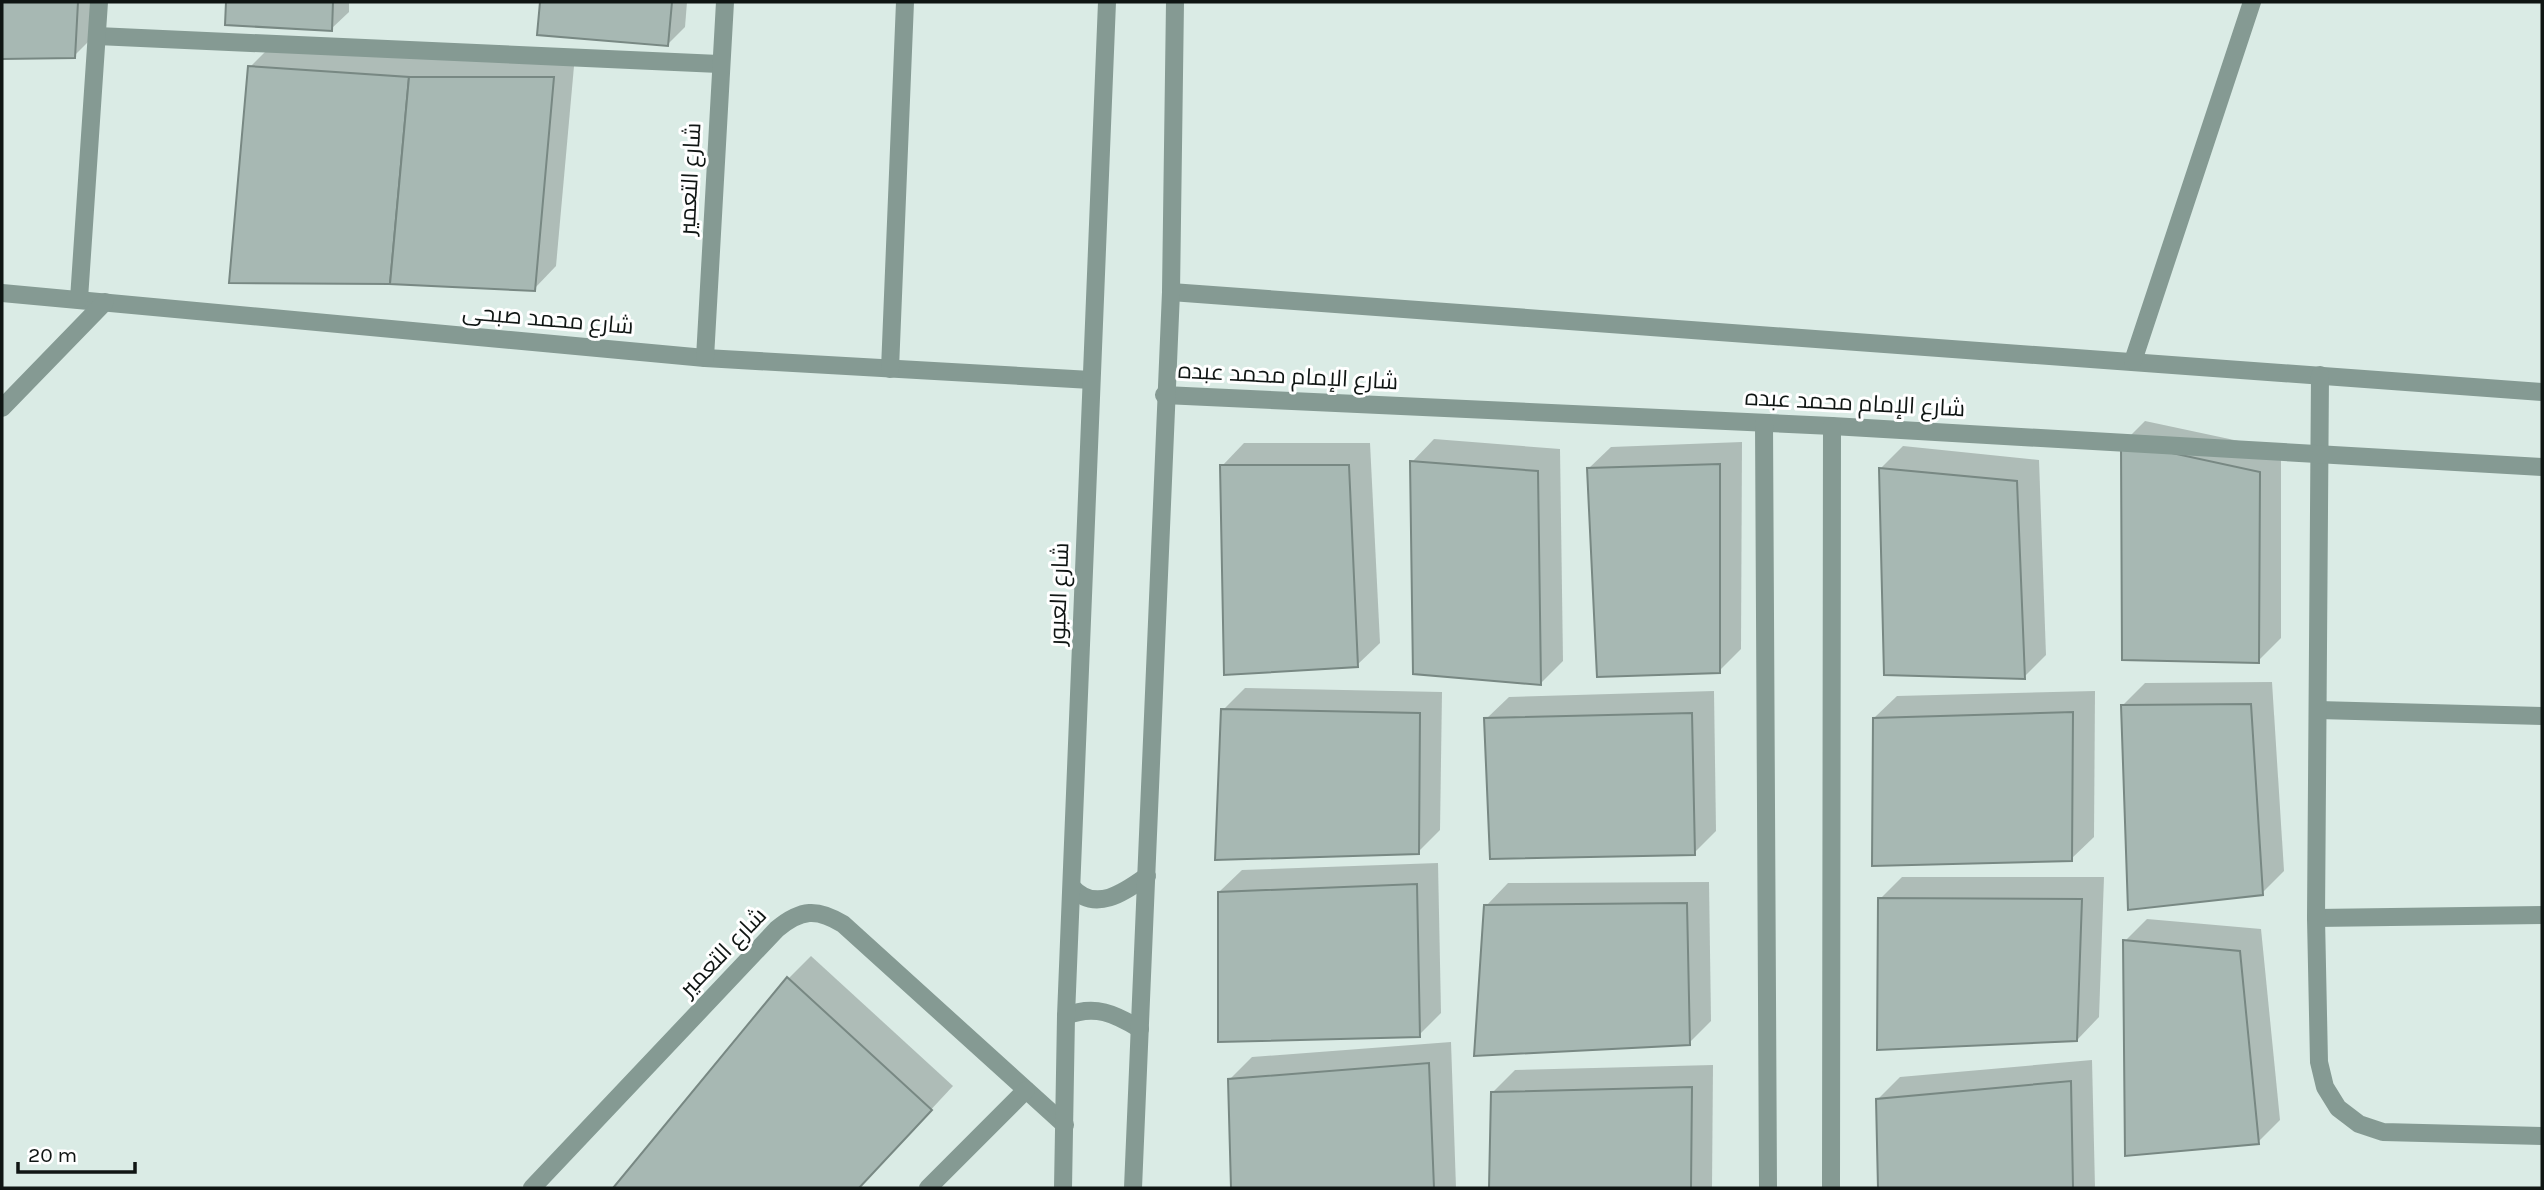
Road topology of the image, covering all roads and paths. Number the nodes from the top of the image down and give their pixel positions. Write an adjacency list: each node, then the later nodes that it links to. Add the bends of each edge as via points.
1 (99, 2): 7 (street)
2 (724, 2): 8 (street, شارع التعمير)
3 (905, 2): 15 (street)
4 (1107, 2): 17 (street, شارع العبور)
5 (1175, 2): 9 (street)
6 (2252, 2): 14 (street)
7 (97, 36): 8 (street); 11 (street)
8 (719, 64): 13 (street, شارع التعمير)
9 (1171, 292): 14 (street); 19 (street)
10 (2, 293): 11 (street, شارع محمد صبحى)
11 (79, 299): 12 (street, شارع محمد صبحى)
12 (105, 302): 13 (street, شارع محمد صبحى); 20 (street)
13 (705, 358): 15 (street, شارع محمد صبحى)
14 (2133, 362): 16 (street)
15 (890, 369): 17 (street, شارع محمد صبحى)
16 (2320, 375): 18 (street); 23 (street)
17 (1091, 380): 28 (street, شارع العبور)
18 (2542, 392)
19 (1164, 395): 21 (street, شارع الإمام محمد عبده); 27 (street)
20 (2, 408)
21 (1764, 423): 22 (street, شارع الإمام محمد عبده); 40 (street)
22 (1832, 426): 23 (street, شارع الإمام محمد عبده); 41 (street)
23 (2319, 454): 24 (street, شارع الإمام محمد عبده); 25 (street)
24 (2542, 467)
25 (2318, 710): 26 (street); 30 (street)
26 (2542, 716)
27 (1147, 876): 28 (street, via 1119,896 1104,900); 32 (street)
28 (1072, 887): 31 (street, شارع العبور)
29 (2542, 915): 30 (street)
30 (2316, 918): 35 (street, via 2319,1062 2325,1087 2338,1108 2359,1124 2383,1132)
31 (1066, 1016): 32 (street, via 1103,1010); 34 (street, شارع العبور)
32 (1140, 1029): 39 (street)
33 (1026, 1090): 34 (street, شارع التعمير); 36 (street, شارع التعمير, via 843,924 825,913 808,911 777,929); 37 (street)
34 (1065, 1125): 38 (street, شارع العبور)
35 (2542, 1136)
36 (532, 1188)
37 (928, 1188)
38 (1063, 1188)
39 (1133, 1188)
40 (1768, 1188)
41 (1831, 1188)

